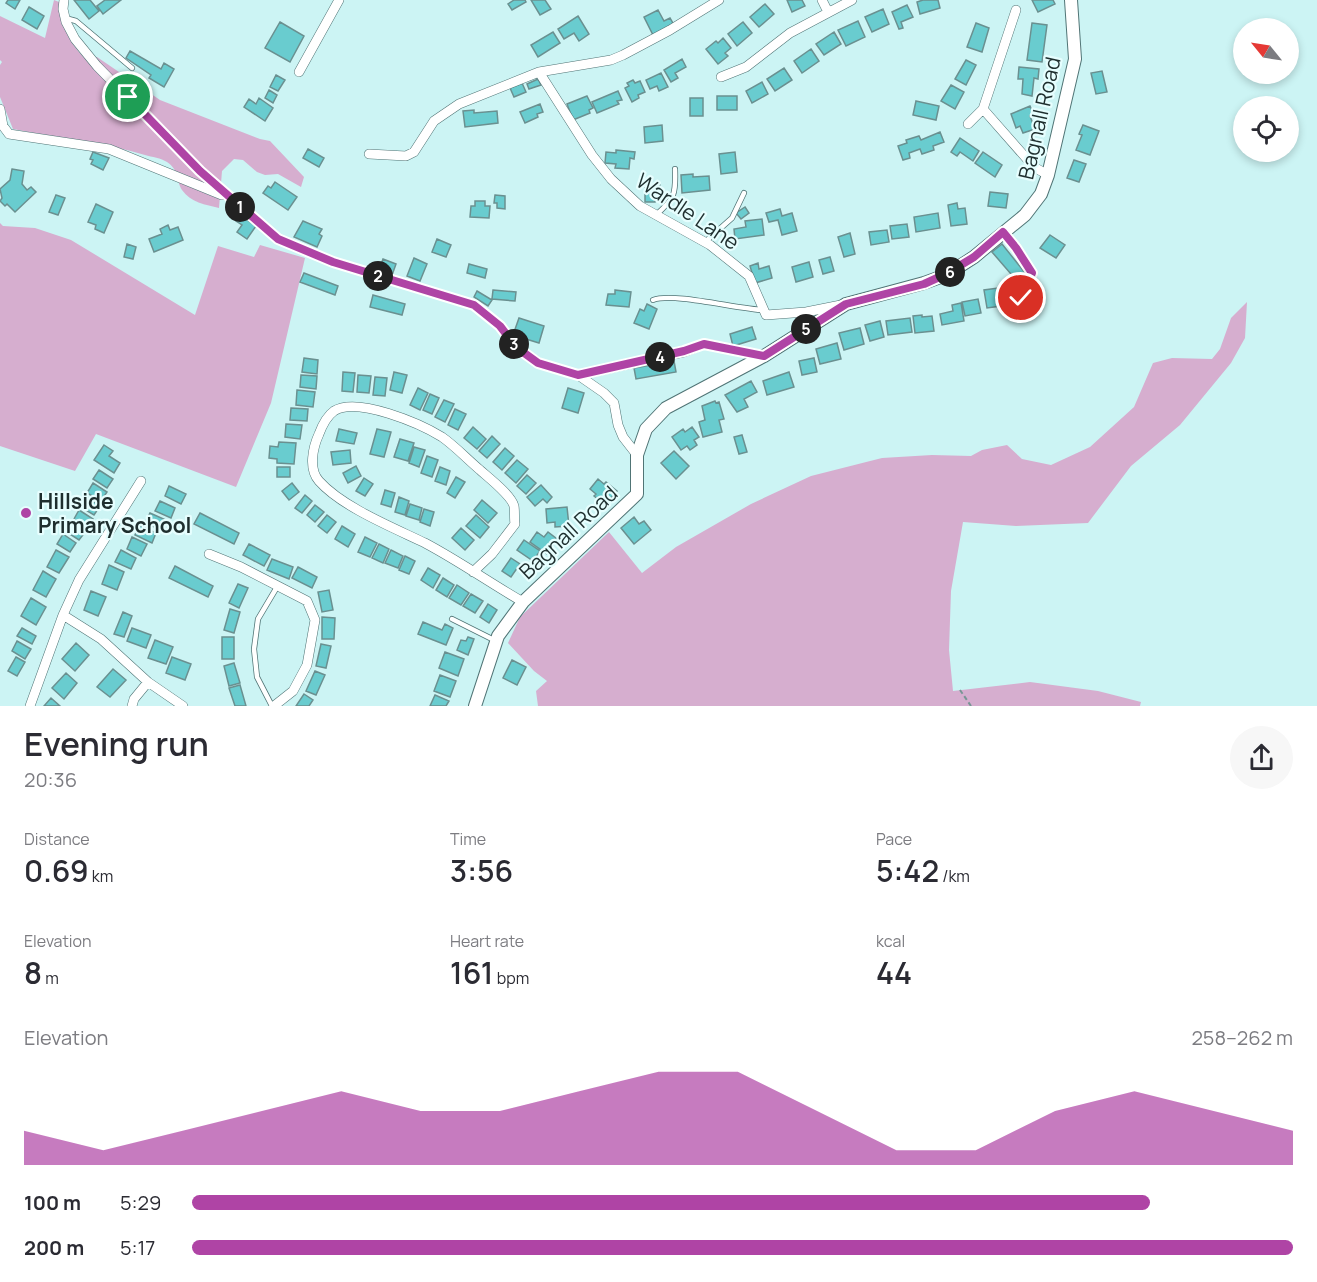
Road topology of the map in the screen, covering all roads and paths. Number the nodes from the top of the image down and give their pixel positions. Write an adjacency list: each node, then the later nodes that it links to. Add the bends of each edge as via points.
1 (64, 0): 9 (street)
2 (339, 0): 11 (street)
3 (719, 0): 12 (street, via 623,56)
4 (822, 0): 8 (street)
5 (852, 0): 8 (street)
6 (1071, 0): 19 (street, Bagnall Road, via 1075,59)
7 (1017, 10): 15 (street)
8 (828, 12): 13 (street, via 790,33 746,67)
9 (65, 18): 10 (lane, via 76,21); 21 (street, via 75,39 97,66)
10 (132, 68)
11 (299, 72)
12 (539, 72): 17 (street, via 459,104 434,122 414,152 406,156); 22 (street, Wardle Lane, via 611,179 640,207)
13 (721, 77)
14 (0, 109): 21 (street, via 9,134 109,149)
15 (983, 109): 16 (street); 19 (street, via 1034,167)
16 (968, 124)
17 (369, 154)
18 (675, 169): 22 (lane, via 676,190)
19 (1048, 175): 23 (street, Bagnall Road, via 1041,194 1025,215)
20 (744, 193): 24 (lane, via 732,218)
21 (228, 197): 30 (street, via 278,239 295,248 474,305 538,363)
22 (656, 215): 24 (street, Wardle Lane)
23 (1003, 232): 25 (lane, via 1032,273); 27 (street, Bagnall Road, via 946,274 924,284)
24 (705, 242): 28 (street, Wardle Lane, via 749,276)
25 (1021, 298)
26 (653, 300): 28 (lane, via 668,297)
27 (846, 304): 28 (street, via 765,315); 29 (street, Bagnall Road)
28 (764, 310)
29 (764, 356): 30 (street, via 704,344); 31 (street, Bagnall Road, via 666,408 646,429)
30 (578, 375): 31 (street, via 614,403 623,437)
31 (637, 455): 36 (street, Bagnall Road, via 637,494)
32 (141, 481): 37 (street, via 79,580)
33 (208, 554): 35 (street)
34 (473, 572): 34 (street, via 515,524 514,505 442,437 401,417 349,407 335,411 324,422 313,456 318,481 360,511); 36 (street)
35 (277, 587): 45 (lane, via 258,619 254,649 257,677); 45 (street, via 307,602 315,620 307,665 293,691)
36 (523, 602): 39 (street, Bagnall Road)
37 (63, 615): 40 (street, via 101,639); 42 (street)
38 (452, 620): 39 (lane)
39 (496, 641): 46 (street, Bagnall Road)
40 (148, 682): 43 (street); 44 (street)
41 (960, 690): 47 (path)
42 (30, 706)
43 (132, 706)
44 (183, 706)
45 (273, 706)
46 (475, 706)
47 (971, 706)

